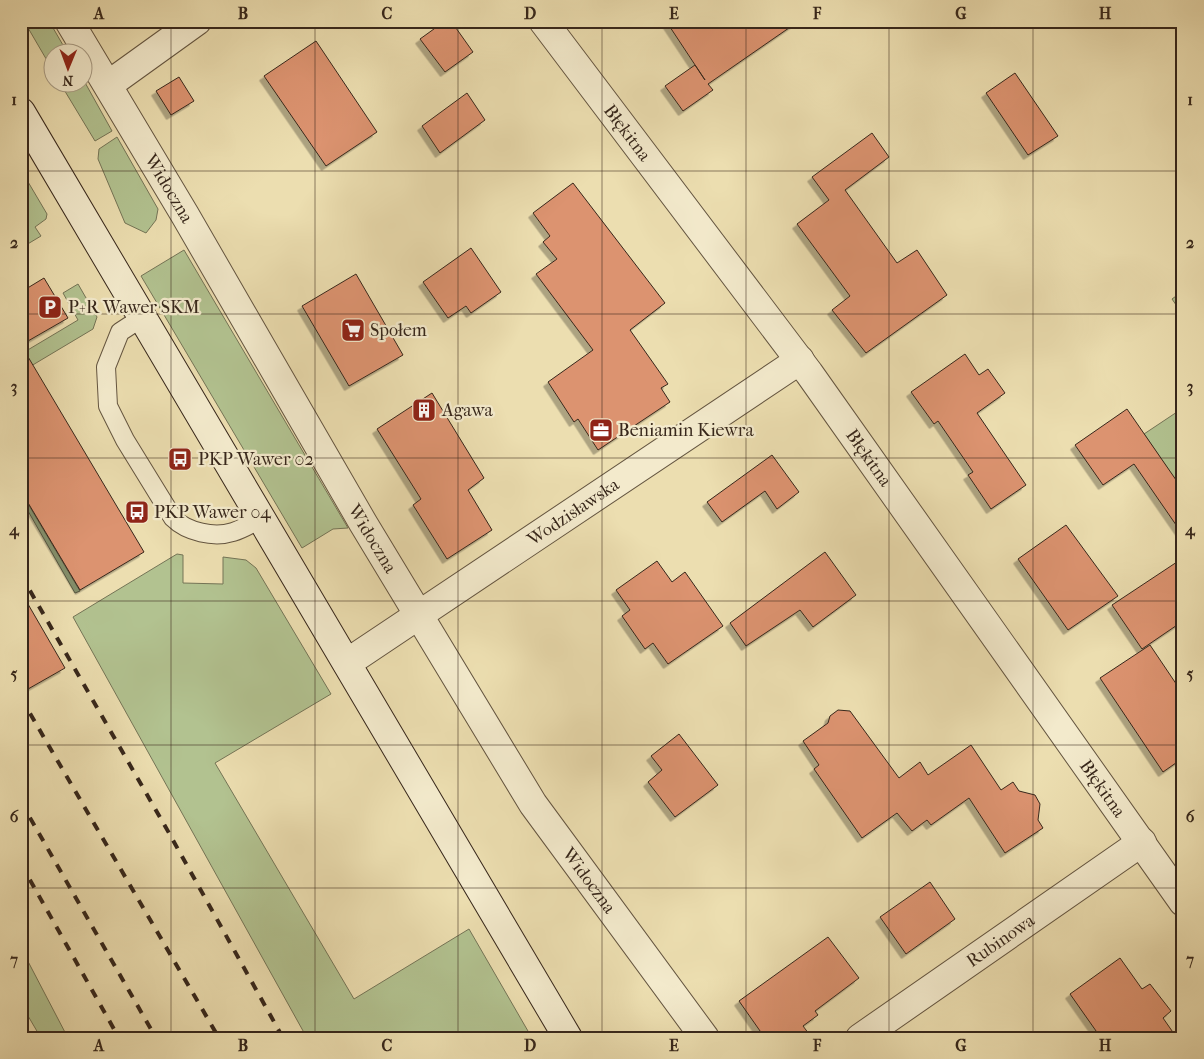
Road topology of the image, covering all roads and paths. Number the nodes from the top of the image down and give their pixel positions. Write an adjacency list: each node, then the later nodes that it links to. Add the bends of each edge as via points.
1 (70, 21): 4 (street, Widoczna)
2 (197, 21): 4 (street)
3 (543, 21): 7 (street, Błękitna)
4 (108, 85): 9 (street, Widoczna, via 363,523)
5 (21, 112): 6 (street)
6 (142, 317): 8 (street); 8 (lane, via 120,332 106,367 108,406 125,440 173,518 182,526 224,534)
7 (800, 360): 9 (street, Wodzisławska); 11 (street, Błękitna)
8 (262, 518): 10 (street)
9 (421, 615): 10 (street, Wodzisławska); 14 (street, Widoczna, via 533,804)
10 (347, 663): 13 (street)
11 (1142, 842): 12 (street, Błękitna); 15 (street, Rubinowa)
12 (1183, 902)
13 (568, 1038)
14 (705, 1038)
15 (860, 1038)

